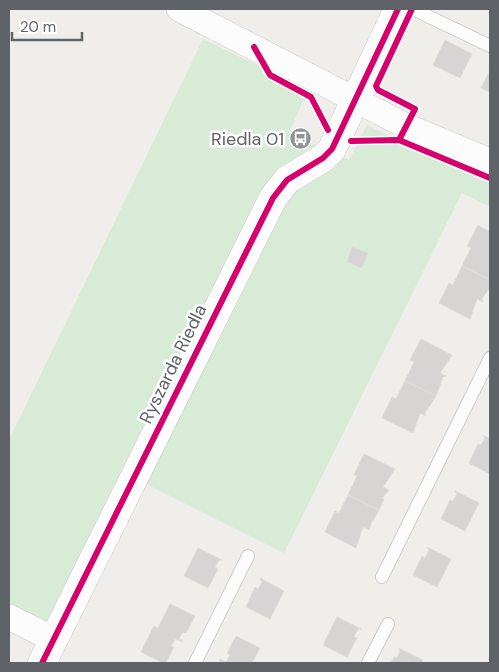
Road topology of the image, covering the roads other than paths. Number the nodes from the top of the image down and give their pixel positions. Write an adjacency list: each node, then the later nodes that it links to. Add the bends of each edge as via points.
1 (179, 9): 5 (street)
2 (398, 9): 5 (street, Ryszarda Riedla)
3 (413, 9): 4 (lane)
4 (490, 46)
5 (356, 99): 6 (street, via 406,126); 12 (street, Ryszarda Riedla, via 332,149 286,180 273,198)
6 (490, 162)
7 (490, 358): 9 (lane)
8 (248, 556): 14 (lane)
9 (382, 578)
10 (9, 617): 12 (street)
11 (388, 624): 15 (lane)
12 (53, 639): 13 (street, Ryszarda Riedla)
13 (42, 663)
14 (195, 663)
15 (368, 663)

